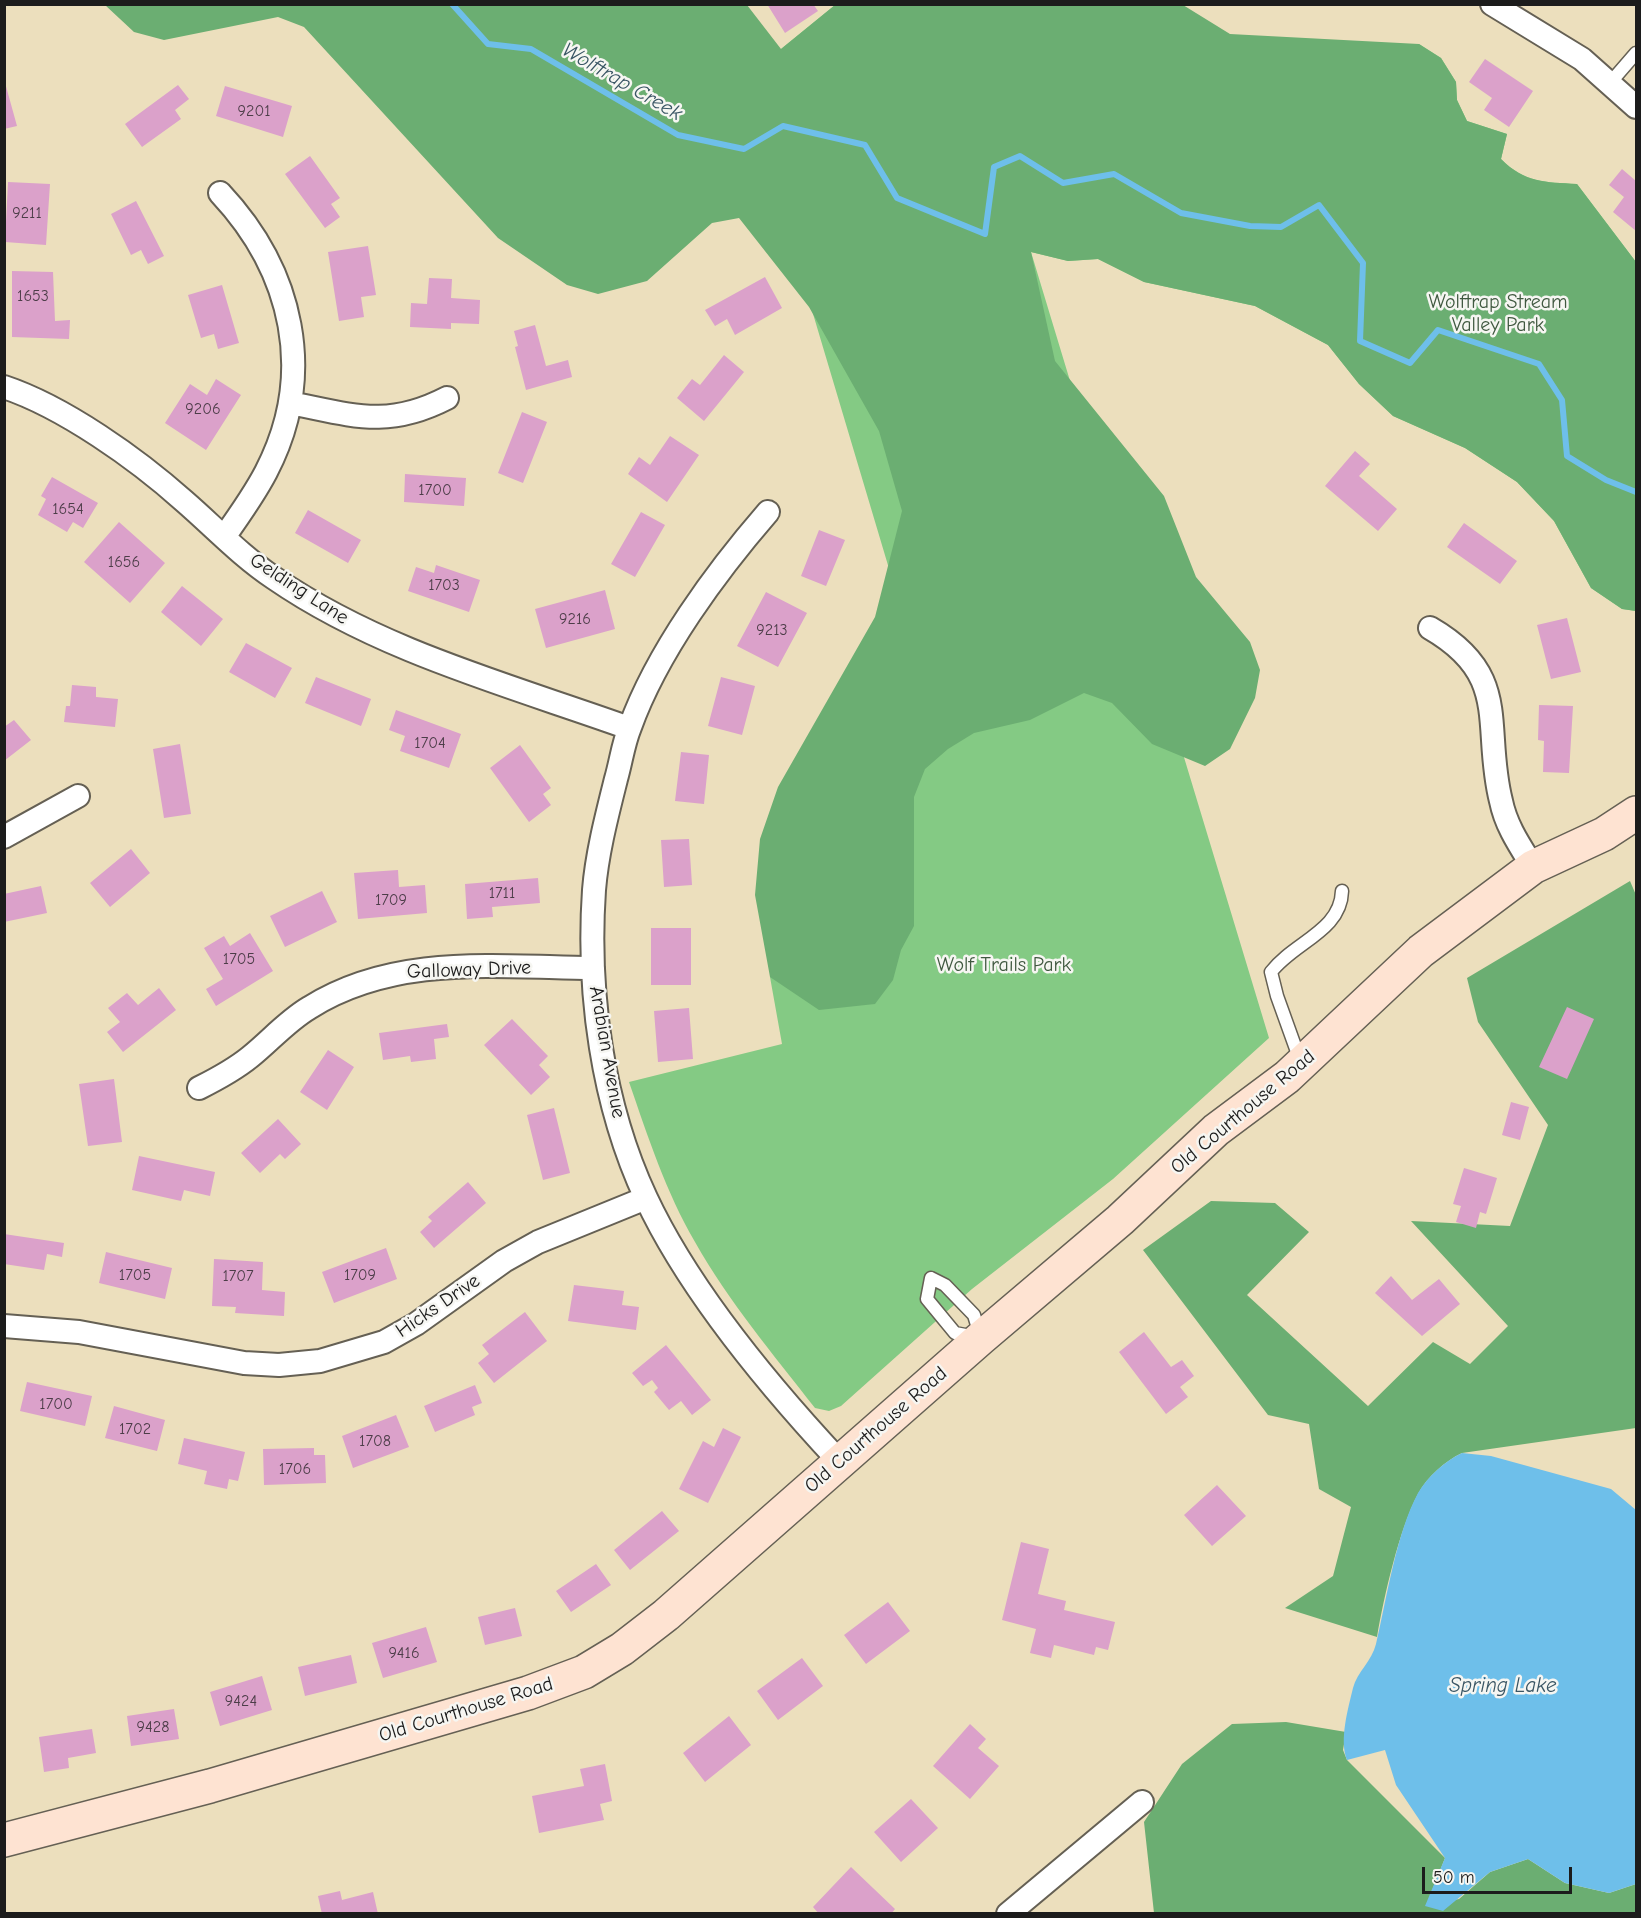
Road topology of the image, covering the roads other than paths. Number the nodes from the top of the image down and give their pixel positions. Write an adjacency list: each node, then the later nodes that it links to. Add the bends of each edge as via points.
1 (1492, 4): 3 (street, via 1582,59)
2 (1636, 53): 3 (lane)
3 (1610, 83): 4 (street)
4 (1636, 107)
5 (220, 193): 8 (street, via 261,246 287,306 293,371)
6 (4, 387): 10 (street, Gelding Lane, via 58,412 111,444 155,476)
7 (447, 398): 8 (street, via 417,412 376,418)
8 (290, 403): 10 (street, via 267,470)
9 (768, 512): 12 (street, Arabian Avenue, via 728,558 666,655)
10 (224, 537): 12 (street, Gelding Lane, via 273,577 371,634)
11 (1430, 628): 16 (street, via 1466,653 1480,672 1489,700 1501,803 1512,832)
12 (629, 728): 18 (street, Arabian Avenue, via 606,819 594,888)
13 (78, 796): 15 (street)
14 (1636, 813): 16 (street, Old Courthouse Road, via 1604,834)
15 (4, 837)
16 (1533, 867): 19 (street, Old Courthouse Road, via 1421,951)
17 (1342, 891): 19 (lane, via 1342,907 1333,920 1279,961 1271,972)
18 (593, 968): 20 (street, Galloway Drive, via 445,966 370,978 308,1008 242,1063); 21 (street, Arabian Avenue, via 613,1104)
19 (1301, 1064): 23 (street, Old Courthouse Road, via 1216,1130 1120,1220)
20 (199, 1088)
21 (646, 1198): 22 (street, Hicks Drive, via 538,1242 384,1342 320,1361 243,1363 79,1332); 24 (street, Arabian Avenue, via 705,1296 770,1384)
22 (4, 1326)
23 (981, 1338): 23 (lane, via 974,1315 945,1285 931,1278 927,1299 955,1333); 24 (street, Old Courthouse Road)
24 (839, 1461): 26 (street, Old Courthouse Road, via 650,1629 584,1672 528,1693 221,1783)
25 (1142, 1802): 27 (street)
26 (4, 1840)
27 (1008, 1914)

